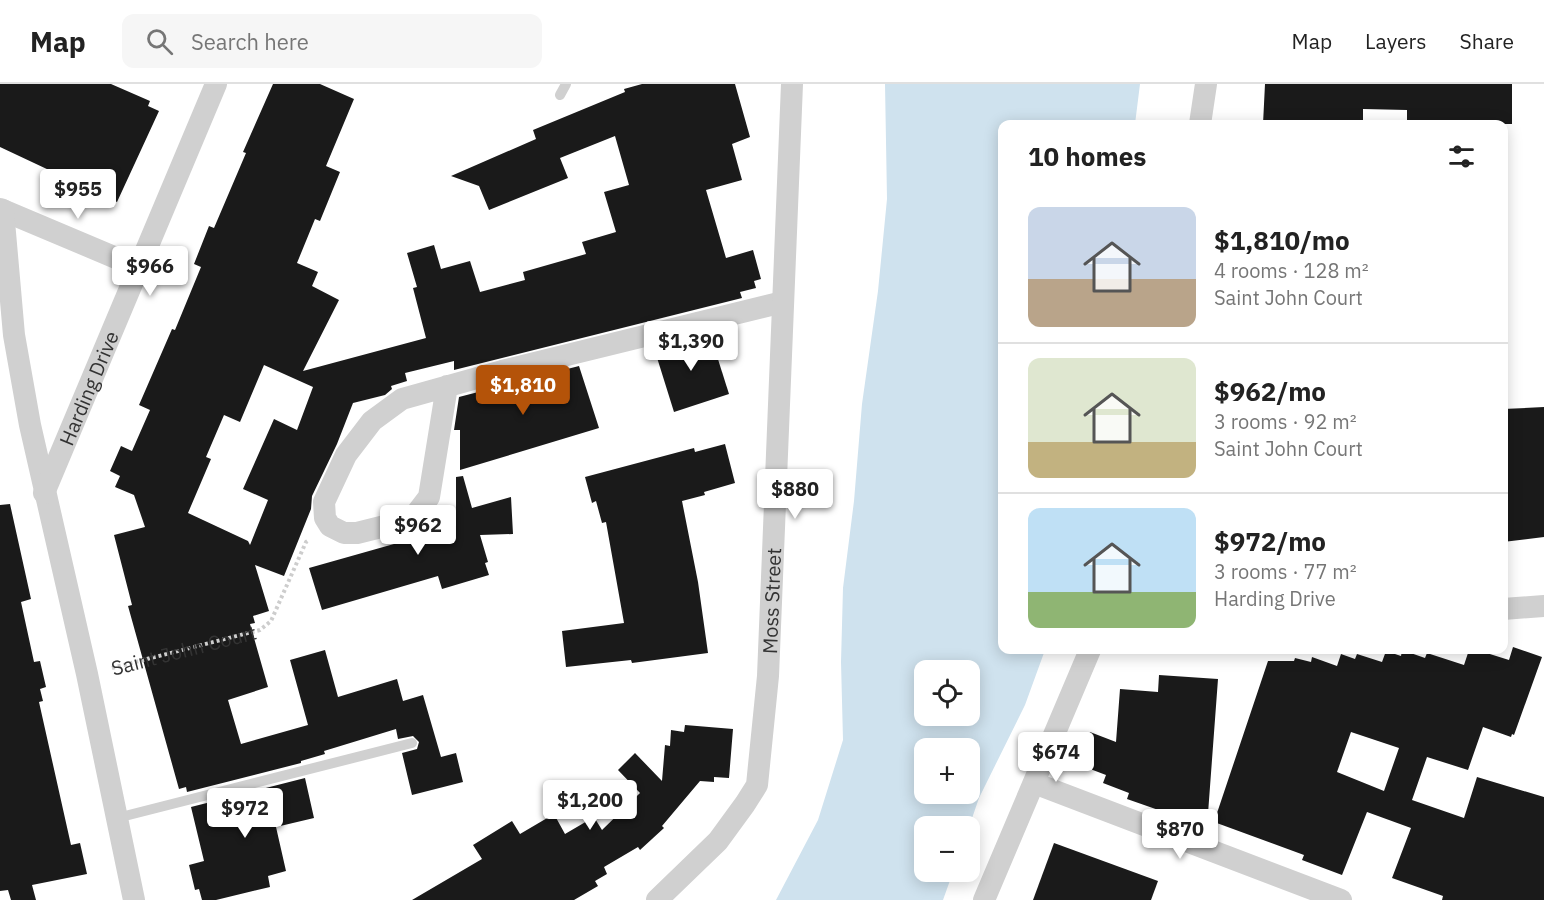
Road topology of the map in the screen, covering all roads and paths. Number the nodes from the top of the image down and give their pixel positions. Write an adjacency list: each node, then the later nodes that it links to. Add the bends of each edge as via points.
1 (216, 84): 8 (street, Harding Drive)
2 (566, 84): 5 (lane)
3 (792, 84): 9 (street, Moss Street)
4 (1206, 84): 6 (street)
5 (560, 95)
6 (1201, 120)
7 (1, 209): 8 (street); 11 (street, Harding Drive, via 14,335)
8 (140, 268): 11 (street, Harding Drive)
9 (783, 302): 10 (street); 21 (street, Moss Street, via 768,676 757,785 718,841)
10 (447, 386): 12 (street, via 402,399 372,421 346,455 324,502); 12 (street, via 429,496 416,514 405,521 357,533)
11 (44, 493): 16 (street, Harding Drive)
12 (330, 526): 16 (path, Saint John Court, via 306,542 271,621 260,630)
13 (1544, 606): 14 (street)
14 (1508, 609)
15 (1088, 654): 18 (street)
16 (87, 674): 19 (street, Harding Drive)
17 (412, 743): 19 (lane)
18 (1034, 783): 22 (street); 23 (street)
19 (117, 818): 20 (street, Harding Drive)
20 (134, 900)
21 (657, 900)
22 (984, 900)
23 (1341, 900)

